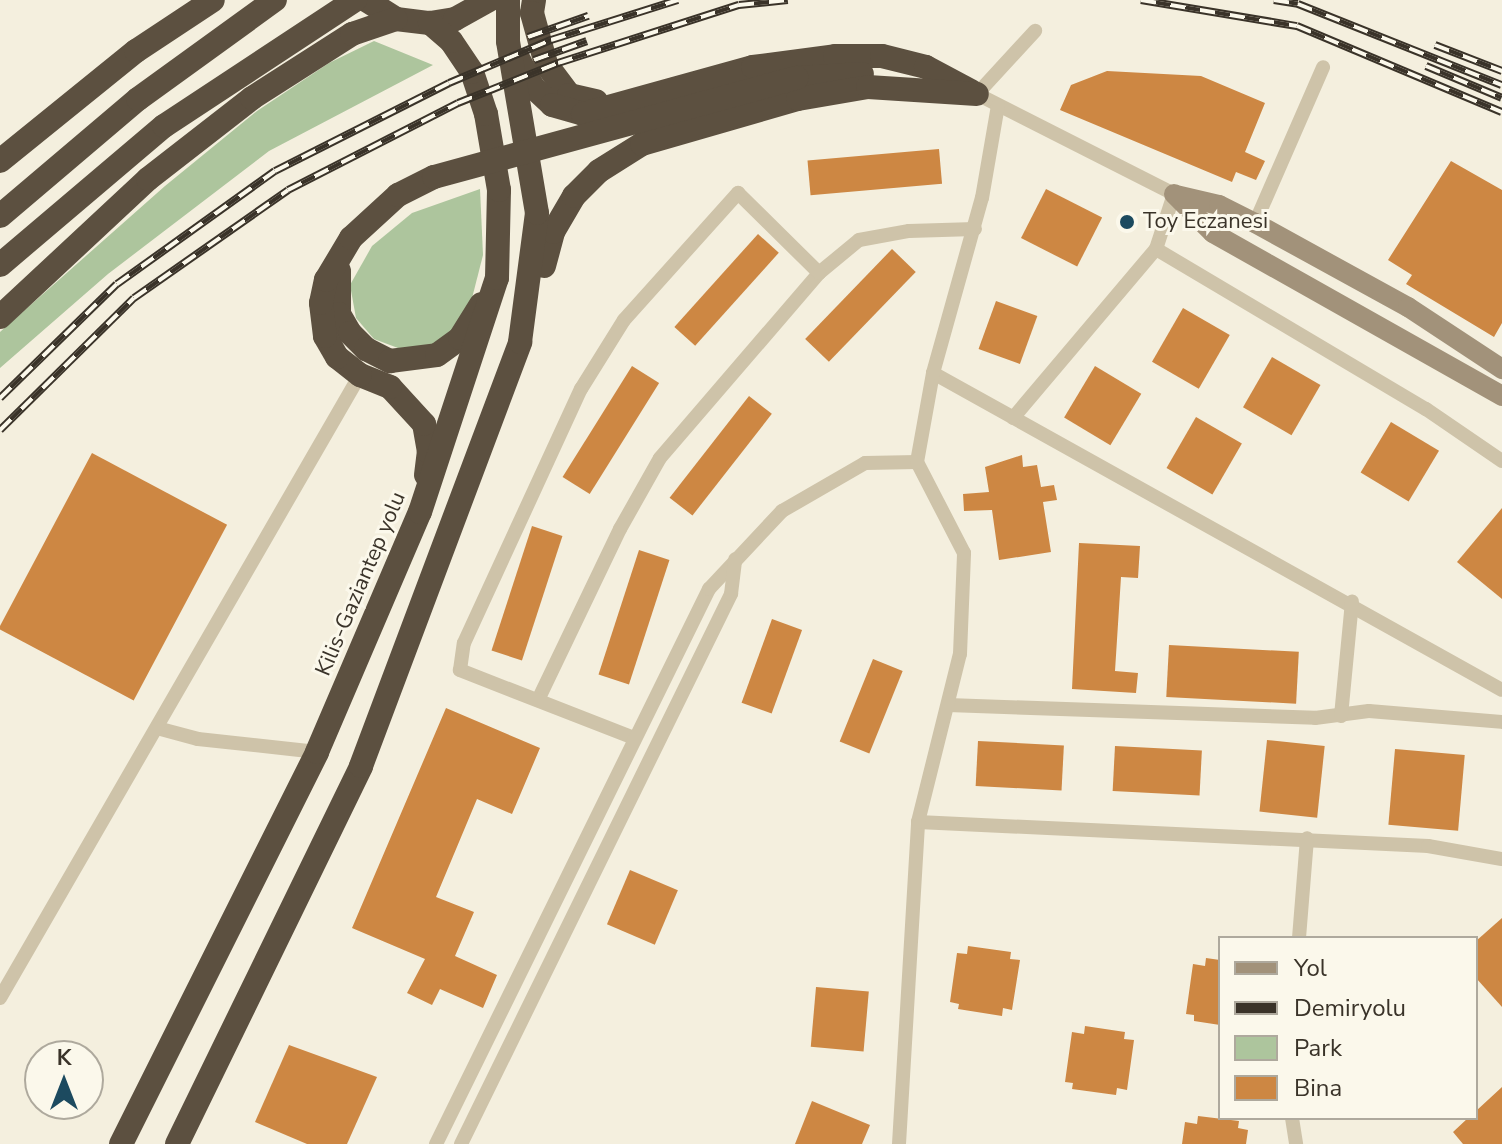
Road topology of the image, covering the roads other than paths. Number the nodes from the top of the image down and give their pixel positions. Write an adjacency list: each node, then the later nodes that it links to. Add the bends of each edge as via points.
1 (194, 0): 12 (highway)
2 (213, 0): 12 (highway)
3 (275, 0): 19 (highway, via 138,99)
4 (355, 0): 24 (highway, via 164,126)
5 (366, 0): 9 (highway)
6 (489, 0): 10 (highway, via 455,19)
7 (508, 0): 13 (highway)
8 (534, 0): 15 (highway, via 532,13 546,64 569,95 590,103)
9 (396, 19): 10 (highway); 27 (highway, via 352,34 252,98 148,179)
10 (430, 23): 26 (highway, Kilis-Gaziantep yolu, via 451,41 472,72 486,114 499,190)
11 (1035, 31): 16 (street)
12 (165, 32): 17 (highway)
13 (508, 41): 15 (highway, via 533,87 552,105 583,114); 28 (highway, via 537,213)
14 (1323, 67): 20 (street)
15 (693, 84): 16 (highway, via 798,59 882,56 926,67)
16 (988, 99): 18 (street); 21 (street); 23 (highway, bridge, via 872,73 797,78 434,177 398,195 370,218); 28 (highway, via 868,87 798,99 642,144 599,171 574,196 553,232)
17 (0, 161)
18 (1174, 194): 20 (street, via 1219,205); 22 (street); 32 (street, via 1213,233)
19 (0, 216)
20 (1255, 223): 29 (street, via 1408,307)
21 (975, 229): 25 (street, via 909,231 859,240); 30 (street)
22 (1156, 249): 33 (street); 34 (street, via 1426,409)
23 (341, 255): 26 (highway, via 339,314 366,349 390,361 437,355 460,338); 31 (highway, via 321,303 325,336 337,357)
24 (0, 265)
25 (819, 273): 40 (street, via 660,458); 40 (street, via 738,193 624,320 581,389 464,643 460,670)
26 (497, 278): 36 (highway, Kilis-Gaziantep yolu)
27 (0, 317)
28 (520, 342): 54 (highway, via 361,766)
29 (1502, 369)
30 (933, 373): 33 (street); 35 (street)
31 (360, 375): 36 (highway, via 390,387 424,424 429,452); 44 (street)
32 (1502, 396)
33 (1013, 418): 38 (street)
34 (1502, 461)
35 (917, 462): 37 (street, via 865,463 782,511); 41 (street, via 964,553 960,654)
36 (420, 512): 46 (highway, Kilis-Gaziantep yolu)
37 (735, 559): 45 (street, via 709,589); 56 (street, via 731,594)
38 (1352, 602): 39 (street); 42 (street)
39 (1502, 690)
40 (538, 700): 45 (street)
41 (948, 705): 42 (street); 47 (street)
42 (1341, 716): 43 (street, via 1369,711)
43 (1502, 722)
44 (157, 728): 46 (street, via 198,739); 51 (street)
45 (634, 738): 55 (street)
46 (317, 752): 53 (highway, Kilis-Gaziantep yolu)
47 (918, 822): 48 (street); 57 (street)
48 (1307, 838): 49 (street, via 1428,846); 50 (street)
49 (1502, 859)
50 (1299, 936)
51 (0, 998)
52 (1292, 1120): 58 (street)
53 (121, 1144)
54 (177, 1144)
55 (436, 1144)
56 (461, 1144)
57 (899, 1144)
58 (1296, 1144)

